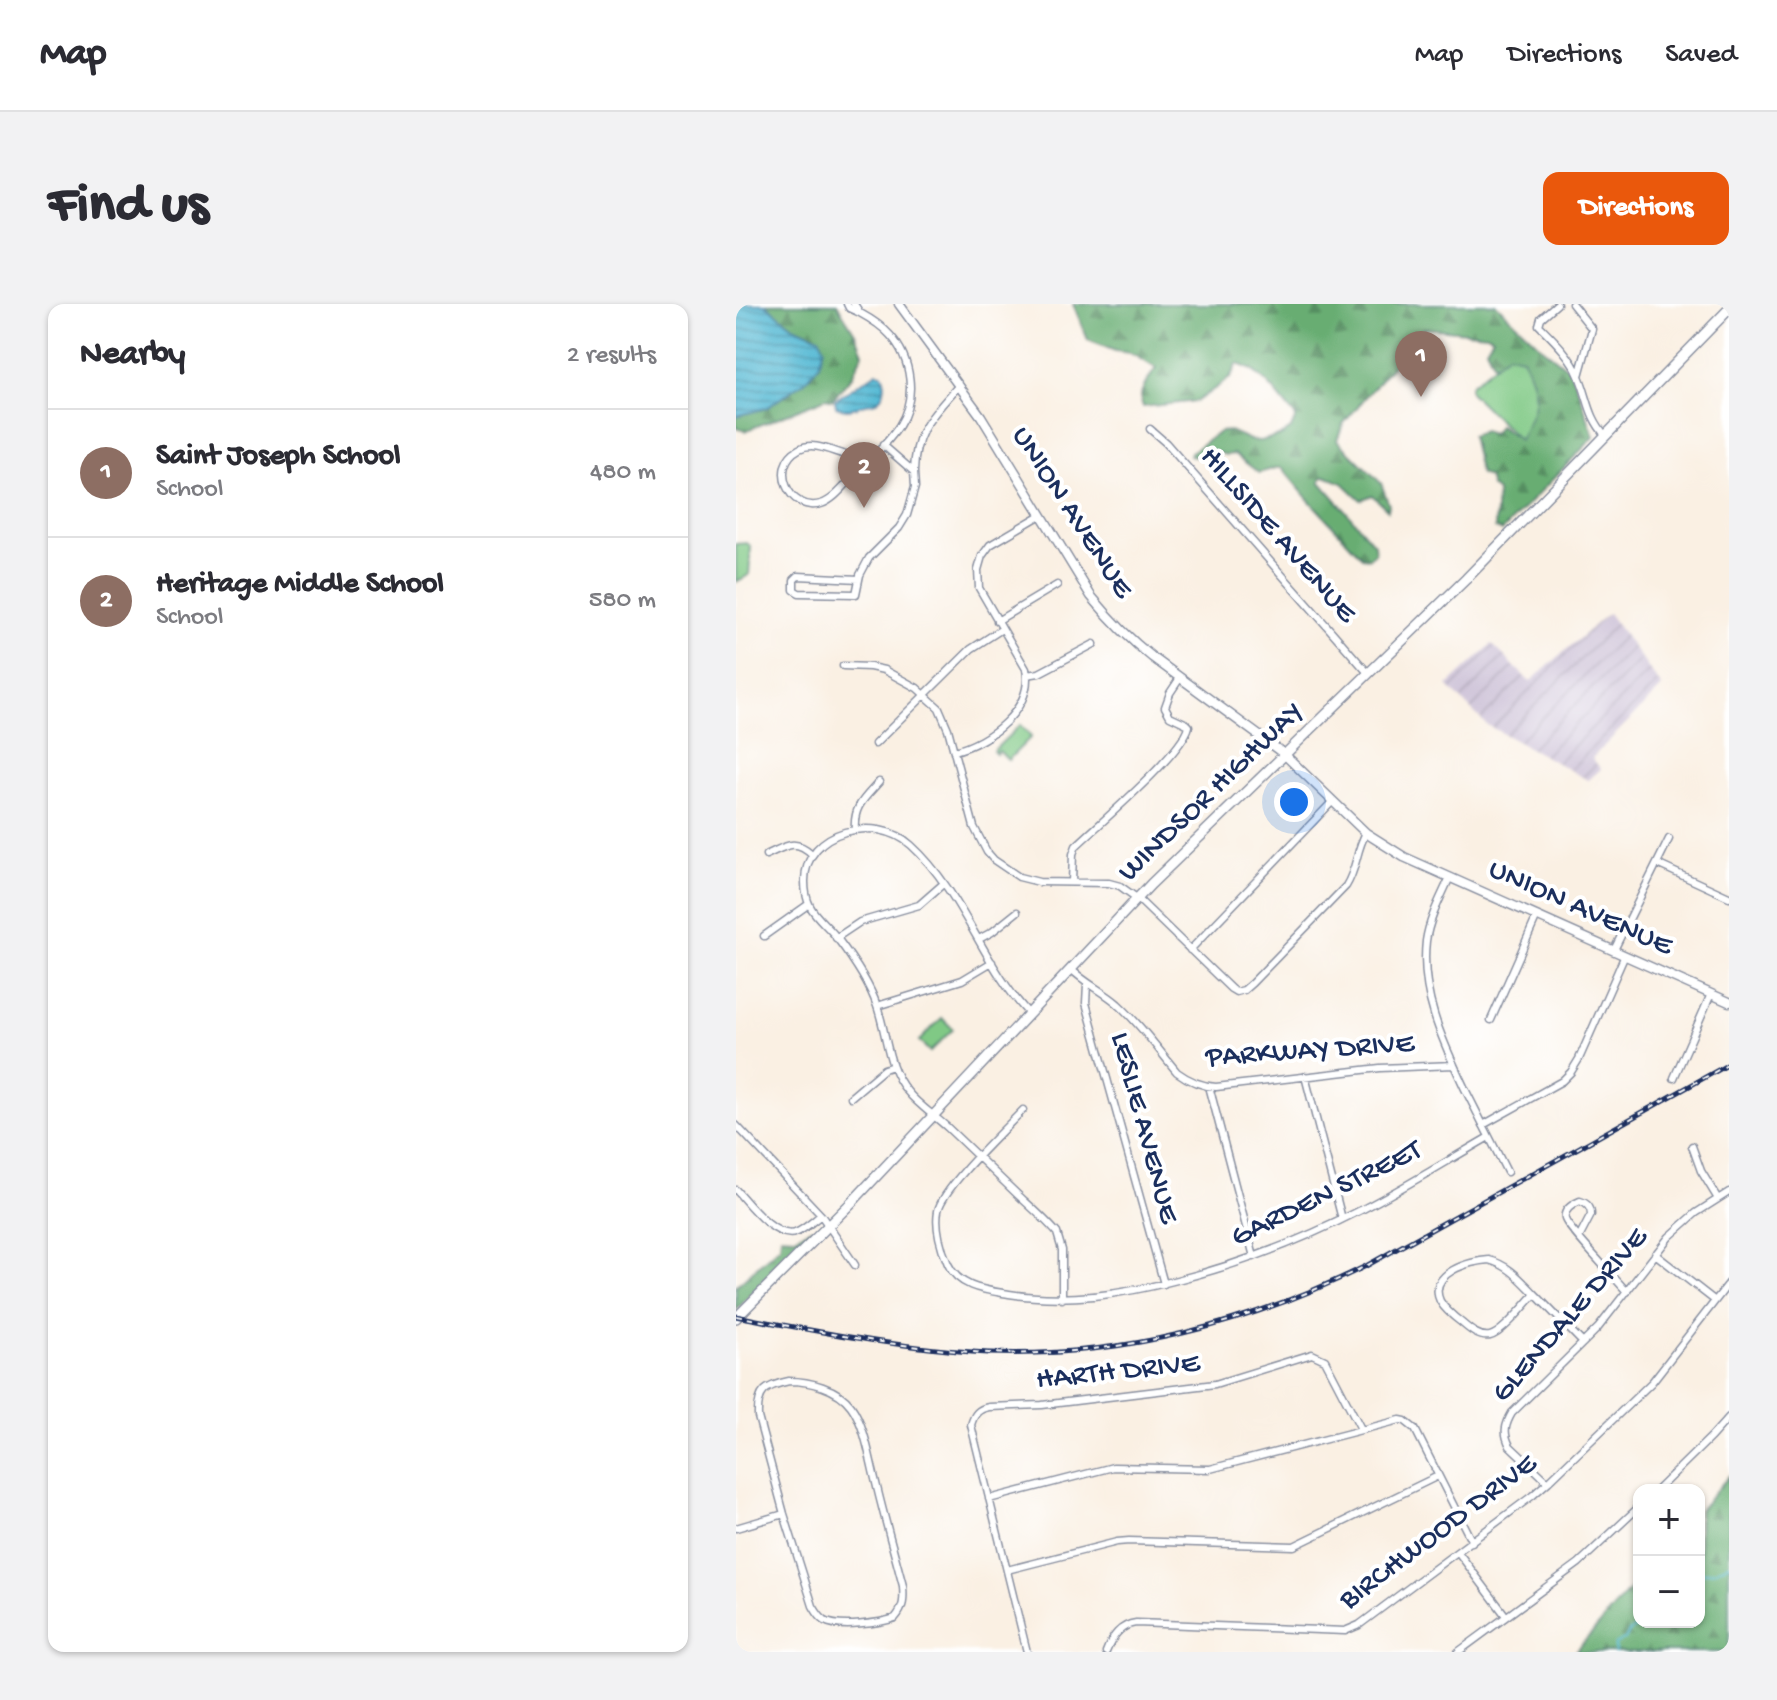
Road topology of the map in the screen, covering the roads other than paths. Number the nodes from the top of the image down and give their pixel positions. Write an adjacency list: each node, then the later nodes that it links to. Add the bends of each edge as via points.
1 (847, 304): 7 (street)
2 (854, 304): 7 (street)
3 (899, 304): 9 (street, UNION AVENUE)
4 (1557, 304): 8 (street, via 1539,325)
5 (1572, 304): 8 (street, via 1592,329)
6 (1729, 309): 11 (main road, WINDSOR HIGHWAY)
7 (860, 313): 12 (street, via 893,338 909,373 904,418)
8 (1579, 376): 11 (street, via 1591,416)
9 (959, 385): 15 (street, via 923,428); 17 (street, UNION AVENUE)
10 (1150, 429): 24 (street, HILLSIDE AVENUE)
11 (1606, 436): 24 (main road, WINDSOR HIGHWAY)
12 (883, 445): 13 (street); 15 (street)
13 (877, 452): 14 (street); 16 (street)
14 (847, 455): 16 (street, via 853,465); 16 (street, via 800,448 786,463 784,483 794,498 816,505)
15 (914, 472): 18 (street, via 907,515 869,558)
16 (851, 479)
17 (1041, 515): 20 (street, via 990,545 982,556 979,588); 26 (street, UNION AVENUE, via 1112,622)
18 (859, 579): 18 (street, via 854,595 794,590 798,576)
19 (1057, 585): 20 (street)
20 (997, 621): 21 (street)
21 (1002, 629): 25 (street); 27 (street, via 971,649)
22 (1094, 644): 25 (street)
23 (843, 666): 27 (street, via 884,670)
24 (1369, 674): 30 (main road, WINDSOR HIGHWAY)
25 (1027, 675): 29 (street, via 1018,708 982,741)
26 (1180, 678): 30 (street, UNION AVENUE); 40 (street, via 1165,707 1189,726 1187,733 1076,846)
27 (926, 694): 28 (street); 29 (street, via 943,714)
28 (875, 744)
29 (954, 751): 40 (street, via 974,827 987,852 1019,877)
30 (1284, 754): 32 (street, UNION AVENUE); 43 (main road, WINDSOR HIGHWAY)
31 (879, 782): 33 (street, via 856,811)
32 (1332, 802): 34 (street, UNION AVENUE); 50 (street)
33 (855, 830): 36 (street, via 830,837); 41 (street, via 905,840)
34 (1366, 833): 39 (street, UNION AVENUE); 50 (street, via 1346,886 1240,992)
35 (1669, 839): 38 (street)
36 (812, 854): 37 (street, via 794,844); 44 (street, via 805,878)
37 (766, 855)
38 (1657, 864): 42 (street); 51 (street)
39 (1450, 877): 46 (street, UNION AVENUE); 61 (street, via 1428,930 1425,962 1434,1018)
40 (1072, 882): 43 (street, via 1114,884)
41 (943, 884): 48 (street, via 919,905 860,922); 49 (street)
42 (1729, 897)
43 (1138, 899): 50 (street); 54 (main road, WINDSOR HIGHWAY)
44 (809, 904): 47 (street); 48 (street)
45 (1017, 912): 49 (street)
46 (1537, 916): 51 (street, UNION AVENUE); 60 (street)
47 (764, 936)
48 (836, 938): 58 (street)
49 (979, 939): 53 (street)
50 (1190, 950)
51 (1614, 950): 52 (street, UNION AVENUE)
52 (1625, 955): 56 (street, UNION AVENUE); 70 (street, via 1571,1072)
53 (992, 962): 58 (street, via 962,980); 59 (street)
54 (1071, 969): 55 (street, PARKWAY DRIVE); 59 (main road, WINDSOR HIGHWAY)
55 (1087, 984): 65 (street, PARKWAY DRIVE, via 1125,1011 1185,1079); 86 (street, LESLIE AVENUE, via 1086,1003)
56 (1711, 994): 57 (street, UNION AVENUE); 64 (street)
57 (1729, 1002)
58 (877, 1006): 62 (street)
59 (1029, 1014): 68 (main road, WINDSOR HIGHWAY)
60 (1491, 1020)
61 (1454, 1065): 63 (street, PARKWAY DRIVE); 70 (street)
62 (893, 1066): 66 (street); 68 (street, via 909,1095)
63 (1305, 1076): 65 (street, PARKWAY DRIVE); 79 (street)
64 (1674, 1078)
65 (1209, 1086): 83 (street)
66 (851, 1097)
67 (1023, 1110): 73 (street, GARDEN STREET)
68 (934, 1116): 73 (street); 80 (main road, WINDSOR HIGHWAY)
69 (736, 1125): 78 (street)
70 (1483, 1125): 71 (street)
71 (1489, 1137): 74 (street); 79 (street, GARDEN STREET)
72 (1692, 1146): 77 (street)
73 (978, 1157): 89 (street, via 1057,1233); 89 (street, GARDEN STREET, via 948,1189 938,1209 949,1268 960,1281 979,1289)
74 (1507, 1172)
75 (736, 1190): 78 (street, via 770,1226 786,1234)
76 (1729, 1192): 77 (street, GLENDALE DRIVE)
77 (1718, 1199): 82 (street, GLENDALE DRIVE, via 1680,1226)
78 (821, 1215): 80 (street)
79 (1342, 1219): 83 (street, GARDEN STREET)
80 (829, 1226): 84 (street); 91 (main road, WINDSOR HIGHWAY)
81 (1579, 1238): 81 (street, via 1565,1218 1580,1201 1591,1215); 87 (street)
82 (1655, 1254): 87 (street, GLENDALE DRIVE); 90 (street)
83 (1254, 1257): 86 (street, GARDEN STREET)
84 (855, 1265)
85 (1729, 1283): 90 (street, BIRCHWOOD DRIVE)
86 (1164, 1284): 89 (street, GARDEN STREET)
87 (1627, 1292): 92 (street, GLENDALE DRIVE)
88 (1535, 1294): 88 (street, via 1510,1269 1489,1260 1455,1269 1443,1277 1438,1292 1452,1315 1487,1337); 92 (street)
89 (1062, 1299)
90 (1714, 1300): 96 (street, BIRCHWOOD DRIVE, via 1666,1367)
91 (736, 1318)
92 (1583, 1343): 96 (street, GLENDALE DRIVE, via 1506,1422 1510,1446)
93 (1729, 1417): 97 (street)
94 (1361, 1429): 95 (street, via 1405,1421 1415,1429); 98 (street, via 1210,1469 1113,1467); 98 (street, HARTH DRIVE, via 1325,1360 1312,1354 1215,1384 989,1407 975,1414 971,1425)
95 (1437, 1474): 102 (street); 104 (street, via 1294,1546 1117,1542)
96 (1548, 1482): 102 (street, BIRCHWOOD DRIVE)
97 (1663, 1484)
98 (989, 1499): 104 (street, HARTH DRIVE)
99 (1633, 1513): 105 (street, via 1579,1563)
100 (784, 1514): 100 (street, via 816,1613 838,1624 895,1618 904,1600 903,1586 859,1422 843,1397 802,1381 765,1389 757,1406); 101 (street)
101 (736, 1528)
102 (1472, 1542): 103 (street, BIRCHWOOD DRIVE)
103 (1458, 1552): 105 (street); 107 (street, BIRCHWOOD DRIVE, via 1349,1630 1136,1623 1123,1627)
104 (1007, 1570): 106 (street, HARTH DRIVE)
105 (1506, 1616): 108 (street)
106 (1027, 1652)
107 (1106, 1652)
108 (1458, 1652)

